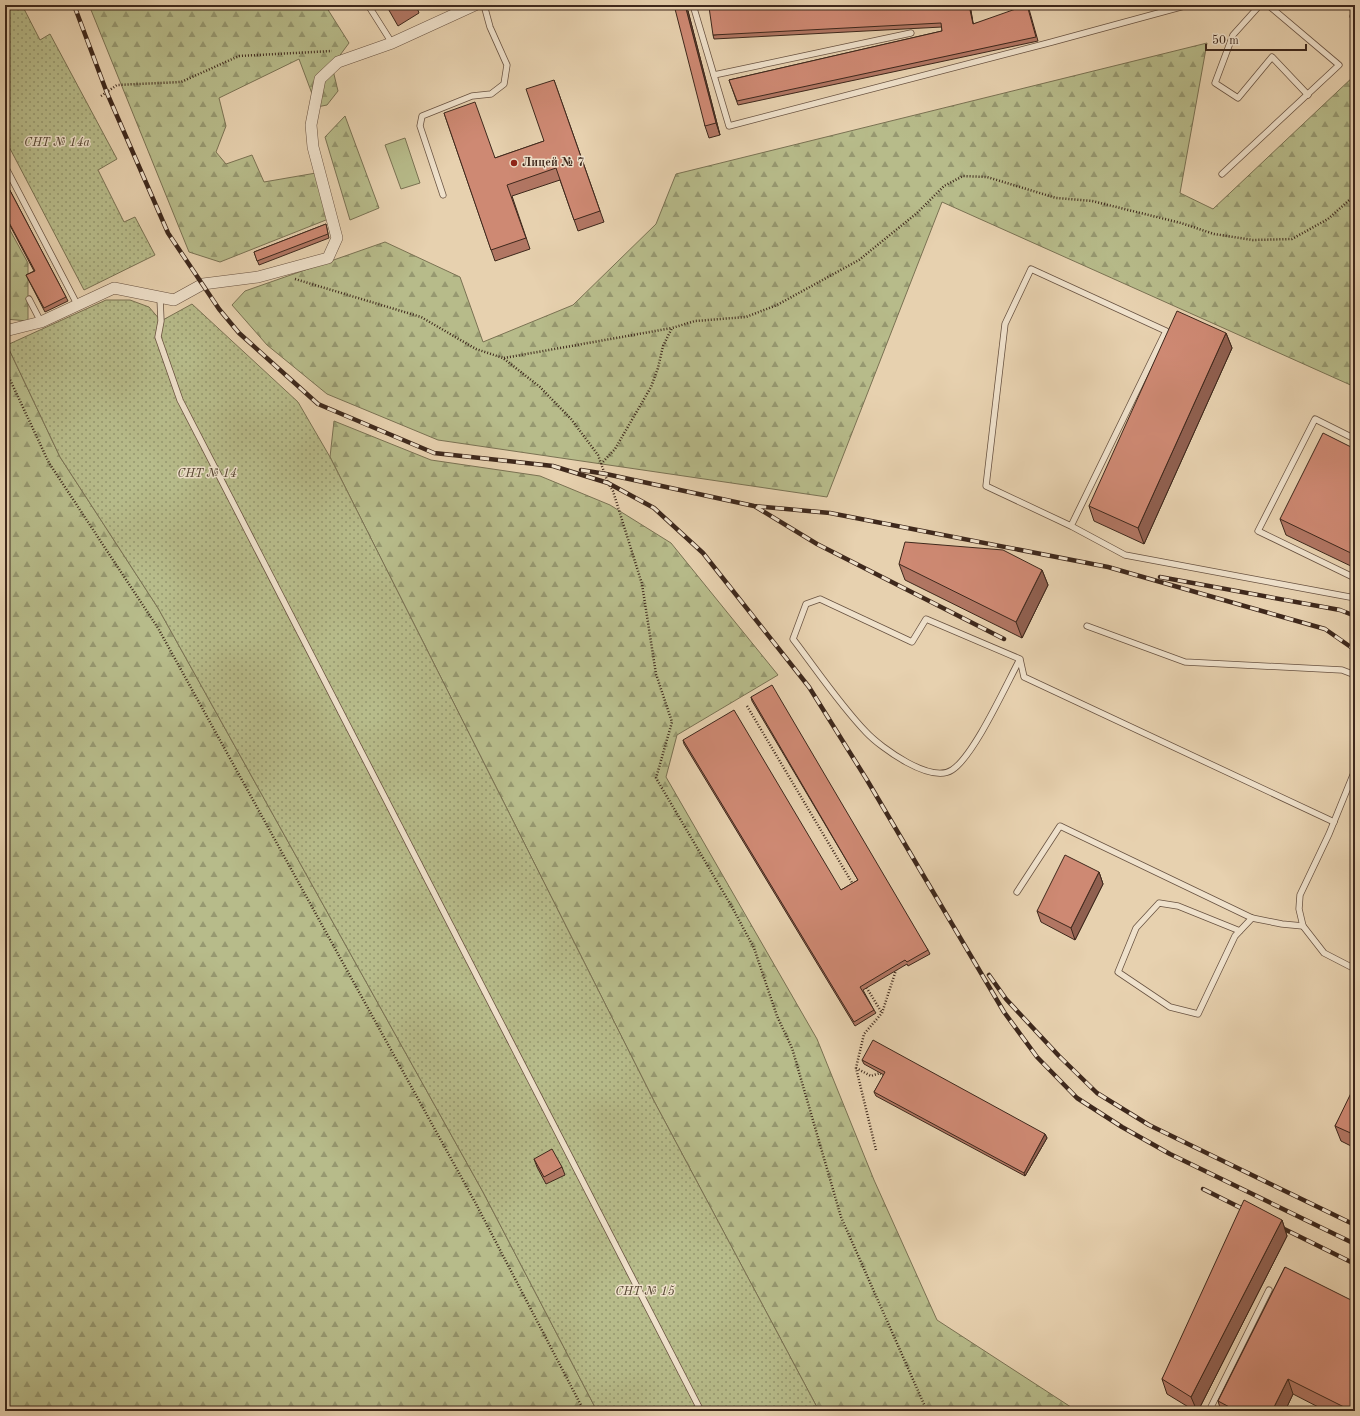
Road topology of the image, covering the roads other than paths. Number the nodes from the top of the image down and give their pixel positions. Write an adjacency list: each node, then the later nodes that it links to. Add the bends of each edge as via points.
1 (368, 5): 9 (lane)
2 (475, 5): 9 (street)
3 (484, 5): 14 (lane, via 490,27 507,65 504,84 491,94 472,96 422,116 420,126)
4 (693, 5): 10 (lane)
5 (1188, 5): 10 (lane, via 729,126)
6 (1260, 5): 11 (lane, via 1232,35 1215,83 1238,98 1272,57)
7 (1268, 5): 11 (lane, via 1339,65)
8 (911, 33): 10 (lane)
9 (392, 43): 16 (street, via 338,62 320,79 308,126 337,238 328,258 258,277 203,284 174,300)
10 (714, 75)
11 (1308, 95): 13 (lane)
12 (5, 166): 17 (lane)
13 (1222, 174)
14 (443, 195)
15 (29, 298): 18 (lane)
16 (160, 298): 17 (street, via 114,288); 35 (lane, via 161,321 158,337 180,400)
17 (77, 304): 18 (street)
18 (41, 322): 19 (street)
19 (5, 331)
20 (1355, 439): 22 (lane, via 1315,420 1258,531)
21 (1071, 526): 21 (lane, via 986,486 1005,324 1031,269 1166,330); 23 (lane, via 1125,555)
22 (1355, 578)
23 (1355, 598)
24 (1087, 626): 26 (lane, via 1185,662 1342,670)
25 (1020, 660): 25 (lane, via 926,619 912,642 820,599 806,604 793,639 866,732 905,762 929,773 952,771 968,754); 28 (lane, via 1024,677)
26 (1355, 675)
27 (1355, 770): 28 (lane)
28 (1334, 822): 31 (lane, via 1300,895 1299,909)
29 (1017, 892): 30 (lane, via 1060,826)
30 (1252, 918): 31 (lane); 32 (lane)
31 (1303, 926): 33 (lane, via 1324,952)
32 (1240, 931): 32 (lane, via 1198,1014 1170,1007 1118,972 1136,928 1159,903 1178,906)
33 (1355, 969)
34 (1269, 1290): 36 (lane)
35 (701, 1411)
36 (1209, 1411)

